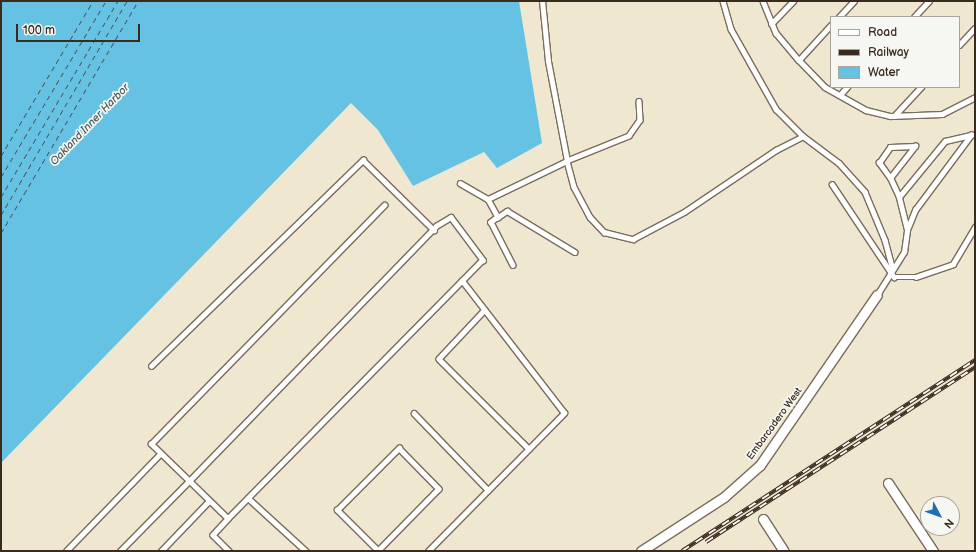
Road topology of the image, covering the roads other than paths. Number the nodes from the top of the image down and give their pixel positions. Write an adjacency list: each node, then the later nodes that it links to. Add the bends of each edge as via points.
1 (542, 1): 21 (lane, via 548,61)
2 (723, 1): 20 (lane, via 731,29 776,109)
3 (763, 1): 9 (lane)
4 (793, 1): 9 (lane)
5 (854, 1): 7 (lane)
6 (929, 1): 8 (lane)
7 (840, 16)
8 (915, 16)
9 (771, 24): 13 (lane)
10 (830, 26): 13 (lane)
11 (975, 28): 12 (lane)
12 (960, 44)
13 (799, 60): 16 (lane, via 825,87)
14 (846, 88): 16 (lane)
15 (920, 88): 19 (lane)
16 (840, 95): 19 (lane, via 866,110)
17 (975, 98): 19 (lane, via 942,114)
18 (639, 101): 21 (lane, via 640,120 629,136)
19 (894, 116)
20 (803, 136): 21 (lane, via 776,150 684,212 633,239 604,232 590,217 574,187); 34 (lane, via 839,163 865,192 885,240)
21 (567, 161): 26 (lane)
22 (890, 178): 22 (lane, via 898,167 915,146 890,147 879,163); 25 (lane)
23 (460, 183): 26 (lane)
24 (832, 184): 34 (lane)
25 (899, 197): 31 (lane); 31 (lane, via 945,141 971,135 915,210)
26 (488, 199): 28 (lane)
27 (384, 205): 41 (lane, via 150,444)
28 (498, 217): 32 (lane, via 507,211); 33 (lane, via 491,222)
29 (975, 227): 34 (lane, via 958,257 946,268 908,278 894,277)
30 (434, 230): 35 (lane, via 451,217 483,260); 38 (lane, via 363,160); 42 (lane)
31 (906, 230): 34 (lane, via 904,252)
32 (575, 252)
33 (513, 265)
34 (892, 271): 36 (lane)
35 (462, 281): 37 (lane); 45 (lane)
36 (877, 295): 56 (street, Embarcadero West, via 760,465 724,496)
37 (485, 310): 40 (lane, via 564,413); 40 (lane, via 439,359)
38 (151, 366)
39 (414, 413): 44 (lane)
40 (529, 449): 44 (lane)
41 (160, 454): 42 (lane); 50 (lane)
42 (189, 481): 46 (lane); 51 (lane)
43 (888, 483): 58 (street)
44 (488, 490): 55 (lane)
45 (248, 498): 47 (lane); 53 (lane)
46 (209, 501): 47 (lane); 52 (lane)
47 (228, 519): 49 (lane, via 213,534)
48 (763, 519): 57 (street)
49 (226, 550)
50 (66, 551)
51 (120, 551)
52 (161, 551)
53 (306, 551)
54 (378, 551): 54 (lane, via 439,489 399,448 337,510)
55 (428, 551)
56 (641, 551)
57 (784, 551)
58 (932, 551)

